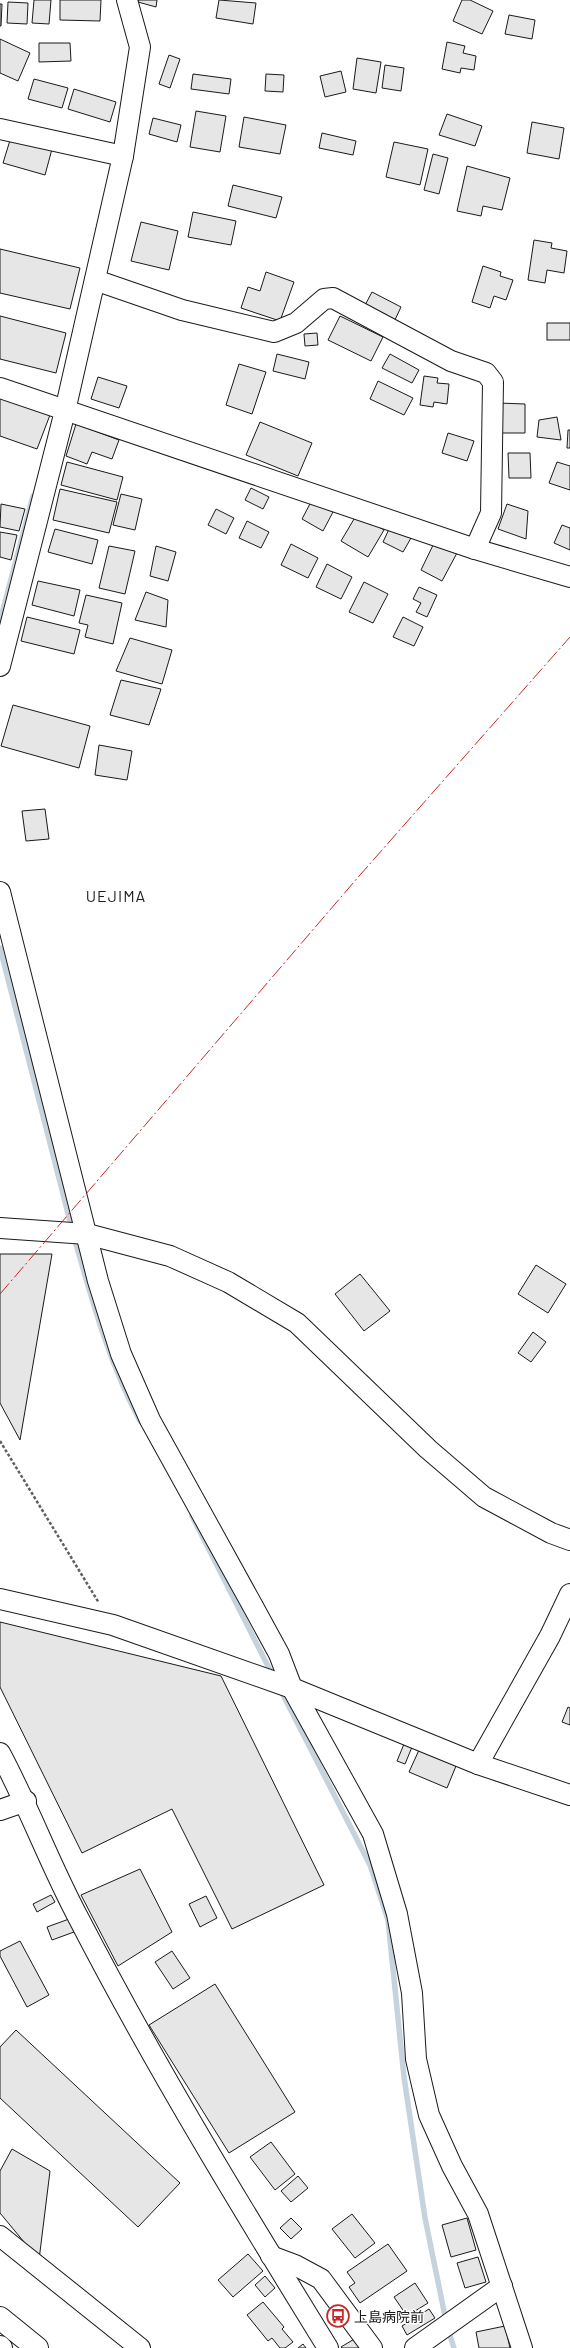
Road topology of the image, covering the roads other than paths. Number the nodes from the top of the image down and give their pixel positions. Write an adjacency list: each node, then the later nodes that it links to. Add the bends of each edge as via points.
1 (127, 0): 3 (street, via 140,47)
2 (0, 129): 3 (street)
3 (123, 156): 4 (street)
4 (95, 280): 6 (street); 7 (street, via 182,310 274,332 296,323 324,299 334,298 451,361 486,373 494,382 490,513)
5 (0, 388): 6 (street)
6 (65, 411): 7 (street); 9 (street)
7 (475, 549): 8 (street)
8 (570, 577)
9 (0, 666)
10 (0, 892): 12 (street)
11 (0, 1228): 12 (street)
12 (87, 1234): 13 (street, via 170,1256 228,1282 297,1323 428,1449 484,1497); 16 (street, via 120,1354 150,1420 279,1654)
13 (570, 1540)
14 (570, 1594): 18 (street, via 550,1636)
15 (0, 1599): 16 (street, via 113,1625)
16 (292, 1688): 18 (street); 24 (street, via 374,1834 397,1914 412,1993 416,2059 429,2115 452,2166 478,2214)
17 (0, 1752): 20 (street)
18 (478, 1764): 19 (street)
19 (570, 1795)
20 (26, 1801): 21 (street); 23 (street, via 78,1917 149,2050)
21 (0, 1810)
22 (0, 2236): 27 (street)
23 (271, 2256): 28 (street); 29 (street, via 321,2279)
24 (502, 2286): 30 (street); 31 (street)
25 (0, 2318): 26 (highway)
26 (37, 2348)
27 (140, 2348)
28 (328, 2348)
29 (372, 2348)
30 (415, 2348)
31 (522, 2348)

